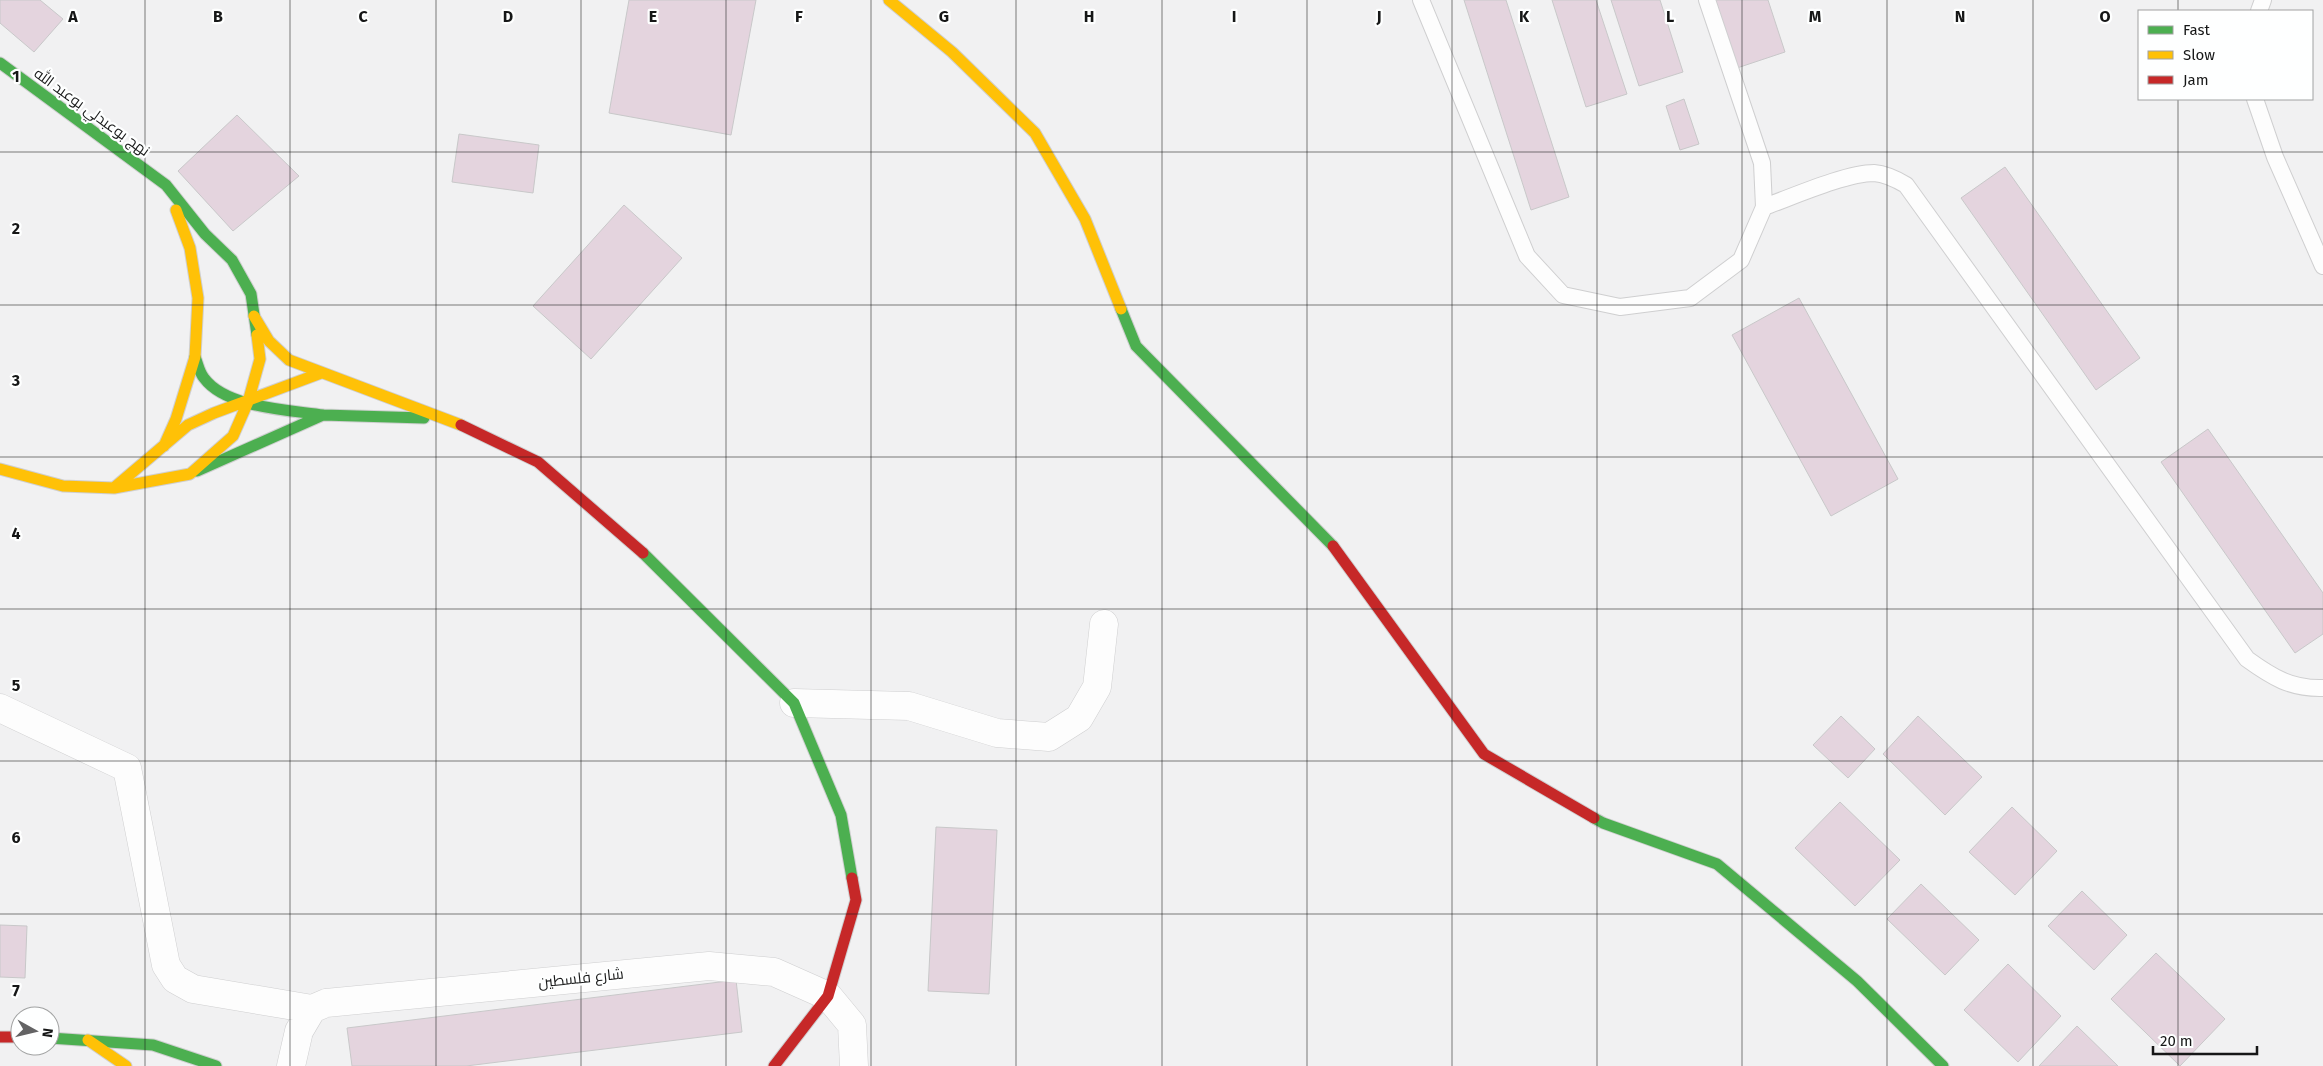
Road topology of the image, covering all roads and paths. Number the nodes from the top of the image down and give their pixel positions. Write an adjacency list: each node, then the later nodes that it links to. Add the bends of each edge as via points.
1 (889, 0): 32 (main road, via 952,52 1036,133 1085,219 1136,346 1333,546 1484,754 1603,823 1717,864 1856,981)
2 (1420, 0): 7 (lane, via 1527,256 1563,295 1620,307 1690,298 1741,260)
3 (1707, 0): 7 (lane, via 1762,164)
4 (0, 63): 6 (main road, نهج بوعبدلي بوعبد الله)
5 (2255, 100): 8 (lane, via 2275,157)
6 (166, 185): 9 (main road, نهج بوعبدلي بوعبد الله, via 205,234 232,260 251,294); 10 (main road, via 190,248 198,298)
7 (1764, 207): 20 (lane, via 1857,174 1876,173 1894,177 1906,185 2247,659 2268,675 2303,689)
8 (2323, 266)
9 (254, 316): 11 (main road, via 269,341 290,360); 12 (main road, نهج بوعبدلي بوعبد الله, via 260,359)
10 (195, 357): 12 (main road, via 203,378 215,390); 15 (main road)
11 (321, 373): 12 (main road); 14 (main road)
12 (248, 402): 13 (main road); 15 (main road, via 188,425); 17 (main road, نهج بوعبدلي بوعبد الله, via 233,436)
13 (323, 415): 14 (main road); 17 (main road)
14 (448, 419): 21 (main road, via 538,462 661,569)
15 (164, 446): 18 (main road)
16 (0, 468): 18 (main road, via 62,486)
17 (190, 474): 18 (main road)
18 (114, 488)
19 (1104, 624): 21 (street, via 1097,687 1080,718 1049,737 997,733 909,706)
20 (2323, 688)
21 (794, 703): 23 (main road, via 842,815 856,900)
22 (0, 708): 24 (street, via 127,768 166,965 175,979 194,989)
23 (828, 996): 24 (street, شارع فلسطين, via 774,972 709,966 326,1003); 30 (main road); 31 (street, شارع فلسطين, via 852,1024)
24 (312, 1009): 29 (street, via 299,1031)
25 (60, 1038): 26 (main road)
26 (87, 1039): 27 (main road); 28 (main road, via 153,1046)
27 (126, 1066)
28 (216, 1066)
29 (291, 1066)
30 (774, 1066)
31 (854, 1066)
32 (1943, 1066)

